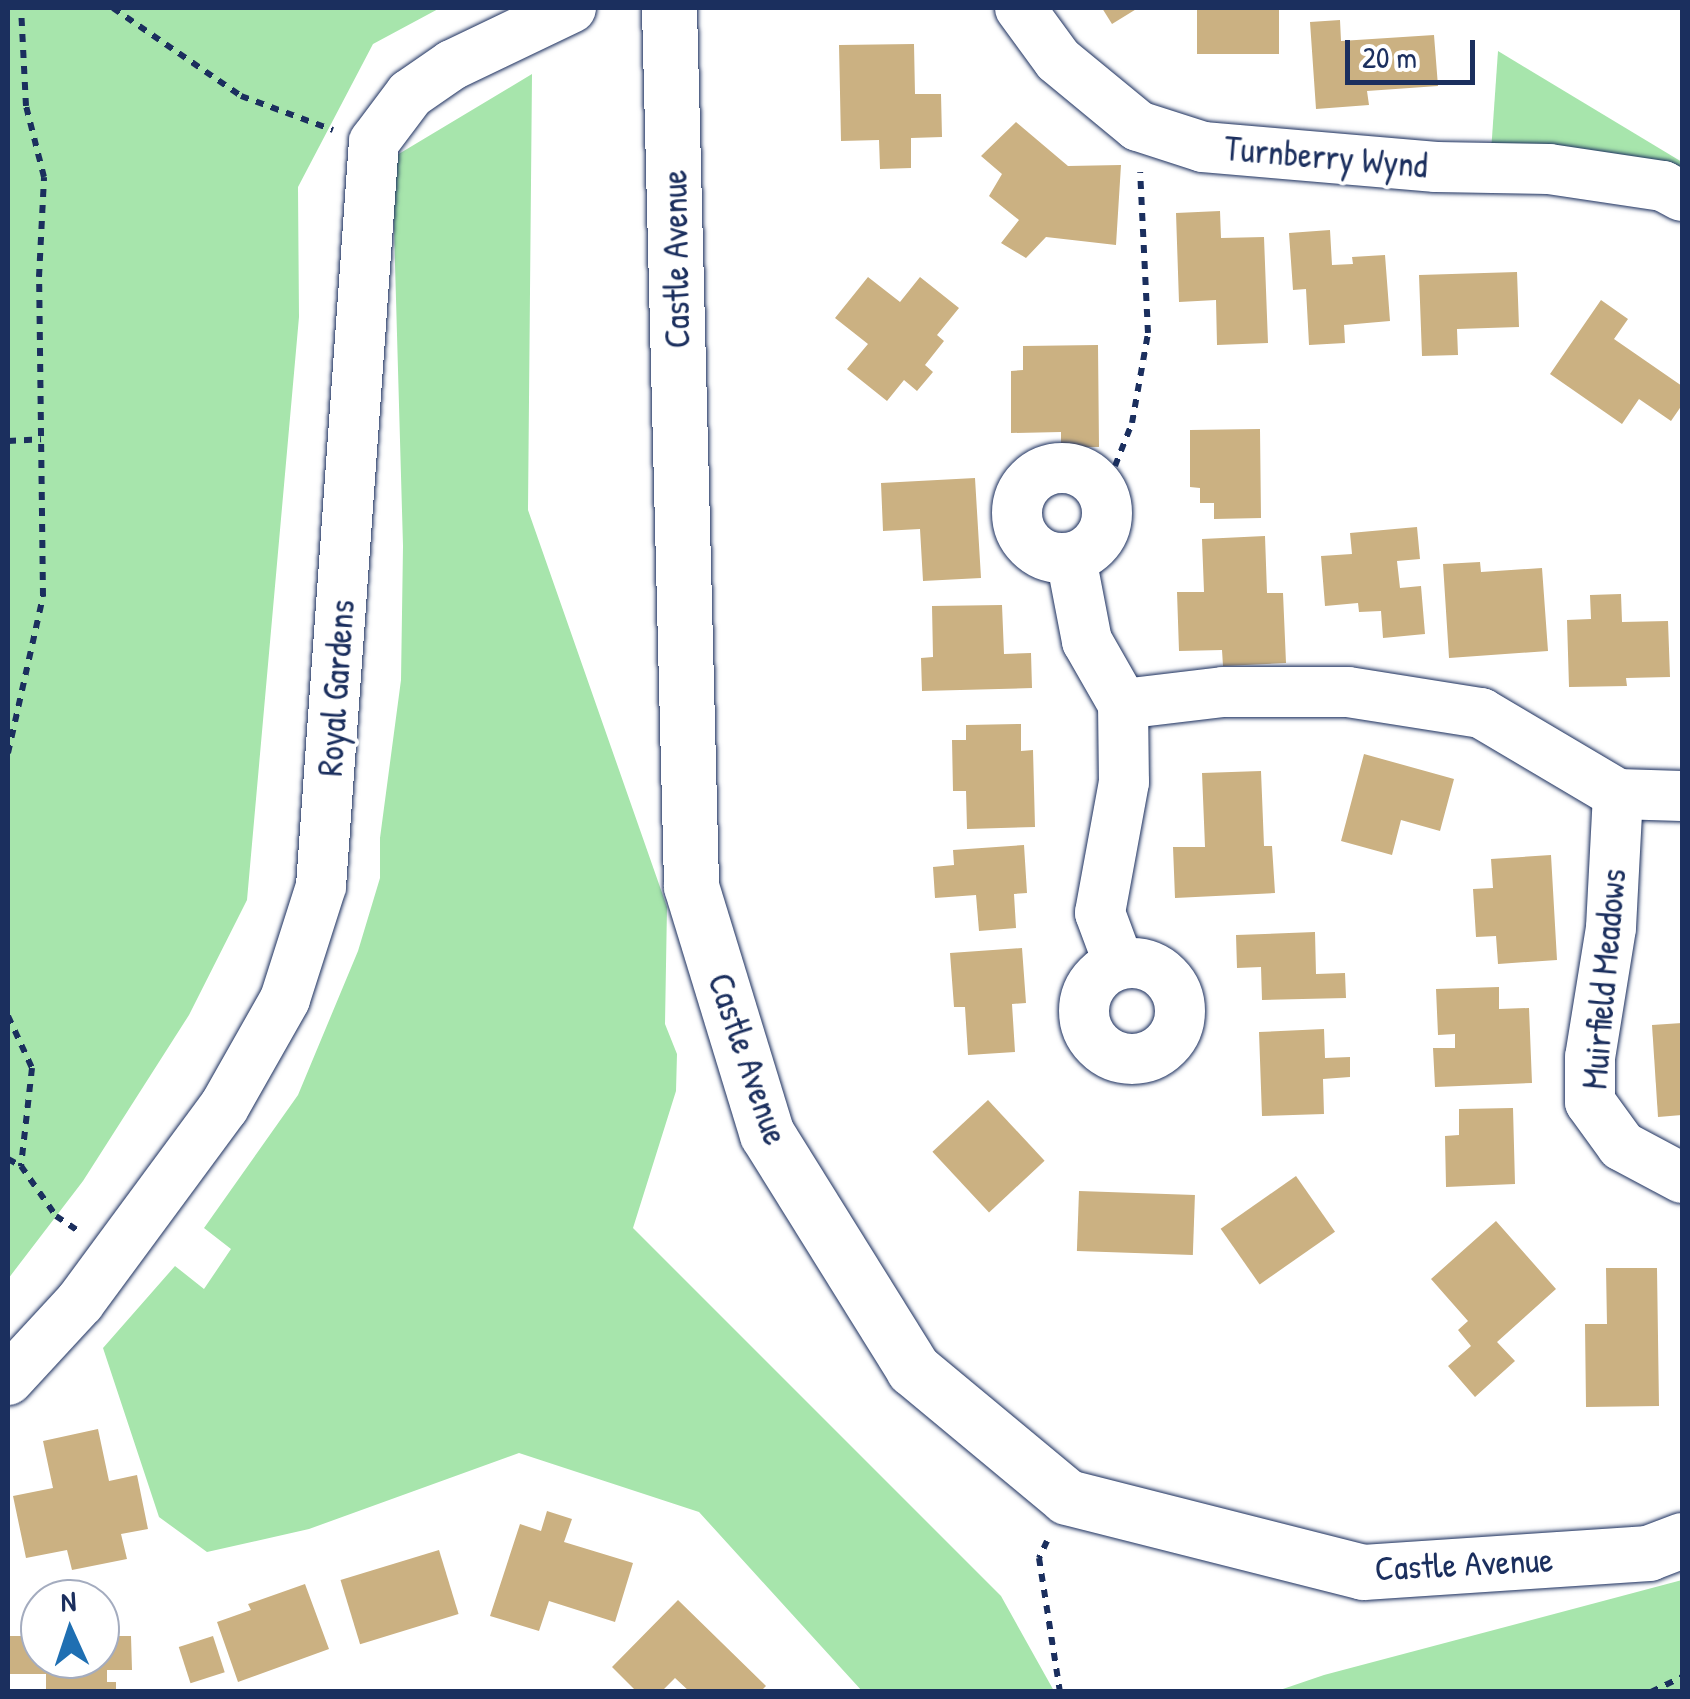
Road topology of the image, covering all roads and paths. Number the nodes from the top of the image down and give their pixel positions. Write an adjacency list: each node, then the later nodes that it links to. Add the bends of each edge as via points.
1 (21, 8): 9 (path, via 26,106 44,177)
2 (113, 8): 7 (path, via 241,96)
3 (571, 8): 7 (street, via 410,94)
4 (669, 8): 24 (street, Castle Avenue, via 691,886 778,1151 913,1368)
5 (1020, 8): 6 (street, Turnberry Wynd, via 1058,60)
6 (1138, 126): 8 (street, Turnberry Wynd, via 1203,147 1436,167 1549,169 1663,186); 11 (path, via 1148,334 1132,423 1115,466)
7 (374, 142): 22 (street, Royal Gardens, via 321,886 285,999 242,1076)
8 (1682, 196)
9 (41, 439): 10 (path); 14 (path, via 43,596)
10 (8, 442)
11 (1094, 480): 12 (street, via 1107,505 1104,532); 12 (street, via 1069,468 1042,473 1022,492 1018,520 1031,546)
12 (1071, 558): 13 (street, via 1088,641)
13 (1123, 704): 15 (street, via 1222,692 1348,692 1481,713); 17 (street, via 1124,782 1100,913)
14 (8, 753)
15 (1618, 794): 16 (street); 21 (street, Muirfield Meadows, via 1611,928 1590,1058 1590,1102 1622,1146)
16 (1682, 796)
17 (1119, 964)
18 (8, 1016): 20 (path, via 32,1068)
19 (8, 1159): 20 (path)
20 (21, 1166): 22 (path, via 56,1216)
21 (1682, 1178)
22 (112, 1255): 23 (street, Royal Gardens, via 80,1302)
23 (8, 1380)
24 (1066, 1497): 25 (street, Castle Avenue, via 1363,1572 1648,1553); 27 (path, via 1039,1558)
25 (1682, 1540)
26 (1682, 1678): 28 (path)
27 (1060, 1692)
28 (1652, 1692)

